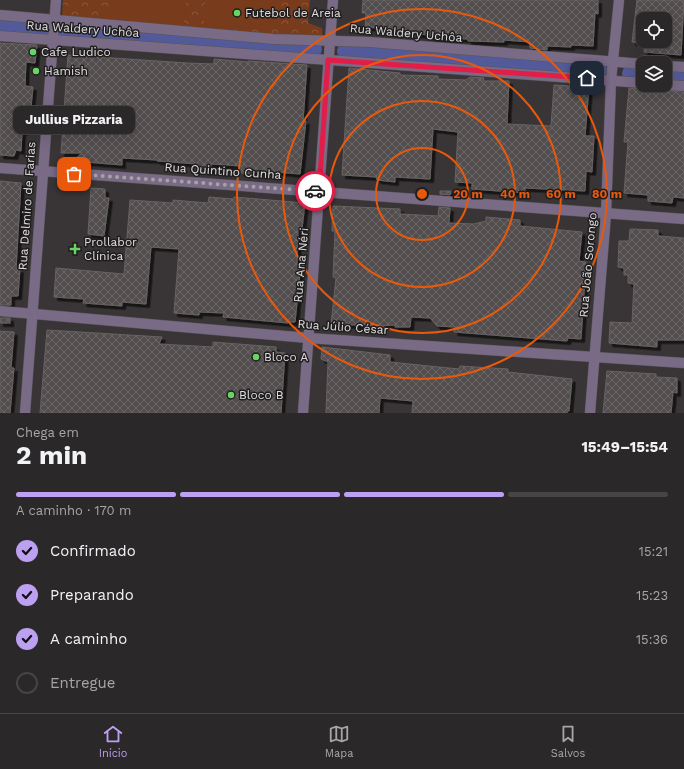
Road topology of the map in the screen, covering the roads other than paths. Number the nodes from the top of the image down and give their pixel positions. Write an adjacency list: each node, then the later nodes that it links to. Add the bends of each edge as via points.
1 (56, 0): 5 (street, Rua Delmiro de Farias)
2 (333, 0): 8 (street, Rua Ana Néri)
3 (618, 0): 10 (street, Rua João Sorongo)
4 (0, 15): 5 (street, Rua Waldery Uchôa)
5 (54, 20): 7 (street, Rua Delmiro de Farias); 8 (street, Rua Waldery Uchôa, via 273,38)
6 (0, 36): 7 (street, Rua Waldery Uchôa)
7 (53, 40): 9 (street, Rua Waldery Uchôa); 19 (street, Rua Delmiro de Farias)
8 (330, 40): 9 (street, Rua Ana Néri); 10 (street, Rua Waldery Uchôa)
9 (328, 60): 14 (street, Rua Waldery Uchôa); 20 (street, Rua Ana Néri)
10 (612, 62): 11 (street, Rua Waldery Uchôa); 14 (street, Rua João Sorongo)
11 (636, 64)
12 (672, 66): 13 (street)
13 (684, 67)
14 (611, 80): 15 (street, Rua Waldery Uchôa); 21 (street, Rua João Sorongo)
15 (636, 82)
16 (672, 85): 17 (street)
17 (684, 86)
18 (0, 168): 19 (street, Rua Quintino Cunha)
19 (42, 172): 20 (street, Rua Quintino Cunha); 24 (street, Rua Delmiro de Farias)
20 (319, 191): 21 (street, Rua Quintino Cunha); 25 (street, Rua Ana Néri)
21 (606, 214): 22 (street, Rua Quintino Cunha); 26 (street, Rua João Sorongo)
22 (684, 219)
23 (0, 311): 24 (street, Rua Júlio César)
24 (33, 313): 25 (street, Rua Júlio César); 28 (street, Rua Delmiro de Farias)
25 (308, 338): 26 (street, Rua Júlio César); 29 (street, Rua Ana Néri)
26 (594, 358): 27 (street, Rua Júlio César); 30 (street, Rua João Sorongo)
27 (684, 363)
28 (25, 413)
29 (303, 413)
30 (590, 413)

